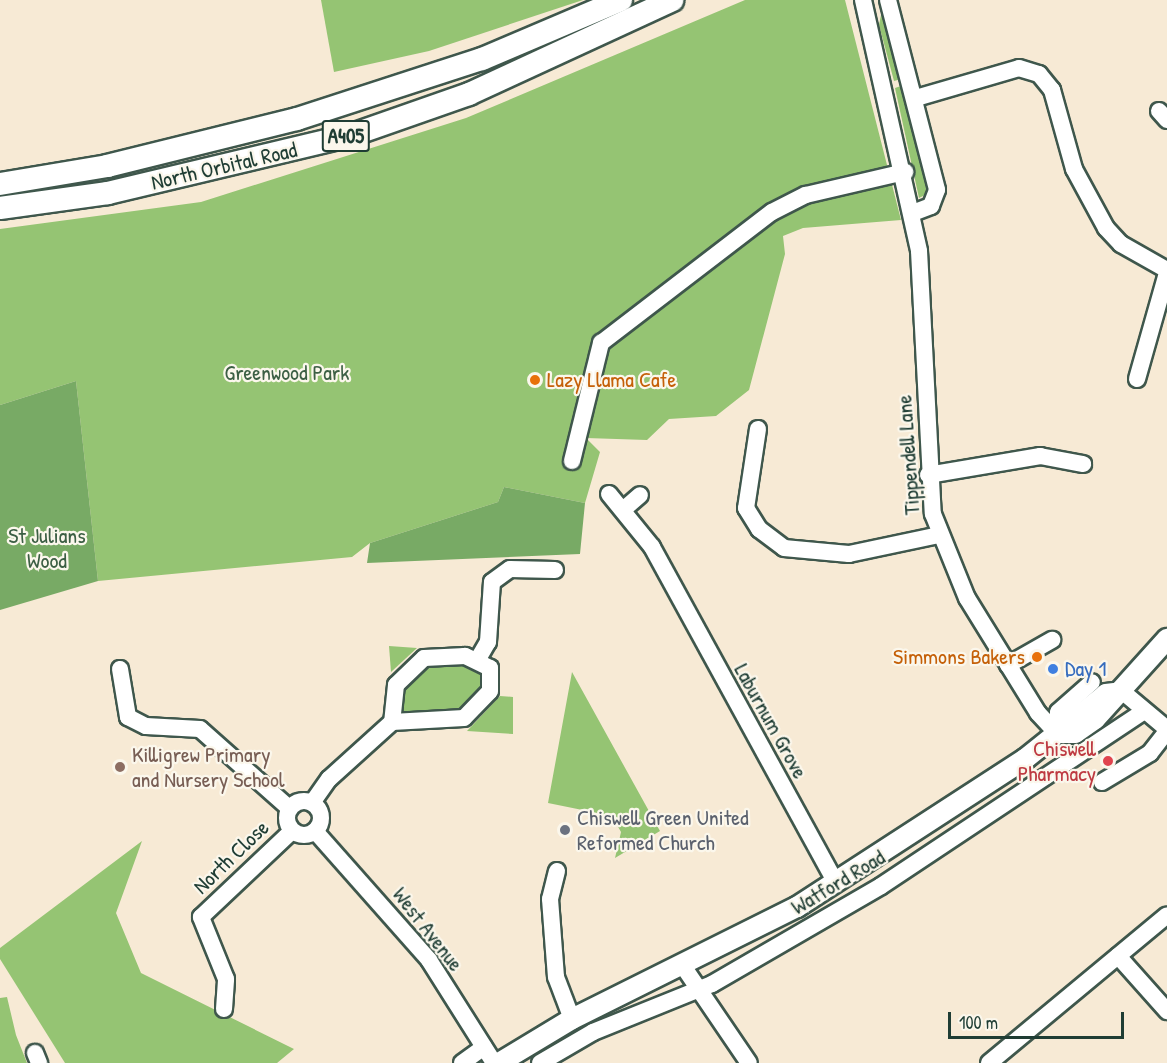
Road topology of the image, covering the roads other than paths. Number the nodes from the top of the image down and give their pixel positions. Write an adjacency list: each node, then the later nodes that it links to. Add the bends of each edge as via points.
1 (621, 0): 8 (highway, North Orbital Road / A405, via 482,59 297,119 107,166)
2 (672, 0): 9 (highway, North Orbital Road / A405, via 469,94 352,135 131,188)
3 (884, 0): 5 (street)
4 (888, 0): 6 (street)
5 (864, 2): 7 (street, Tippendell Lane)
6 (916, 98): 10 (street, via 937,190 931,206); 11 (street, via 1019,69 1039,74 1052,90 1074,169 1106,228 1121,244)
7 (905, 172): 10 (street, Tippendell Lane); 14 (street, via 806,195 772,212 601,343)
8 (0, 184)
9 (0, 208)
10 (914, 213): 16 (street, Tippendell Lane, via 923,286)
11 (1167, 272): 12 (street)
12 (1137, 380)
13 (758, 429): 20 (street, via 746,508 759,529 784,548 849,554)
14 (572, 461)
15 (1083, 464): 16 (street, via 1040,456)
16 (928, 475): 20 (street, Tippendell Lane)
17 (609, 494): 19 (street, Laburnum Grove)
18 (640, 495): 19 (street)
19 (624, 509): 39 (street, Laburnum Grove, via 652,547 667,581)
20 (939, 535): 25 (street, Tippendell Lane, via 967,598)
21 (555, 570): 24 (street, via 510,569 492,582 488,642)
22 (1167, 639): 28 (main road)
23 (1052, 640): 25 (street)
24 (478, 659): 30 (street, via 432,656 417,663 396,685); 30 (street, via 490,668 493,682 486,699 464,718)
25 (1008, 665): 32 (street, Tippendell Lane)
26 (120, 669): 35 (street, via 128,717 147,726 194,726)
27 (1092, 682): 32 (street, via 1058,712)
28 (1123, 692): 29 (street); 32 (main road, Watford Road, via 1106,694)
29 (1143, 712): 31 (street); 43 (street, Watford Road, via 881,886)
30 (392, 722): 34 (street, via 328,779)
31 (1167, 730): 33 (street, via 1150,753)
32 (1056, 732): 39 (main road, Watford Road, via 1025,759)
33 (1102, 782)
34 (312, 803): 35 (street, via 302,801); 37 (street, via 321,816)
35 (289, 808): 36 (street)
36 (292, 831): 37 (street, via 301,835); 44 (street, North Close, via 201,917 226,978)
37 (315, 831): 47 (street, West Avenue, via 417,945)
38 (557, 871): 46 (street, via 550,899 556,977)
39 (836, 883): 42 (main road, Watford Road)
40 (1167, 915): 41 (street)
41 (1118, 956): 45 (street); 53 (street)
42 (683, 966): 43 (street); 46 (main road, Watford Road)
43 (697, 989): 51 (street, Watford Road, via 593,1032); 52 (street)
44 (224, 1009)
45 (1167, 1011)
46 (572, 1019): 50 (main road, Watford Road)
47 (484, 1047): 48 (street); 49 (street, West Avenue)
48 (462, 1063)
49 (494, 1063)
50 (499, 1063)
51 (540, 1063)
52 (749, 1063)
53 (988, 1063)

